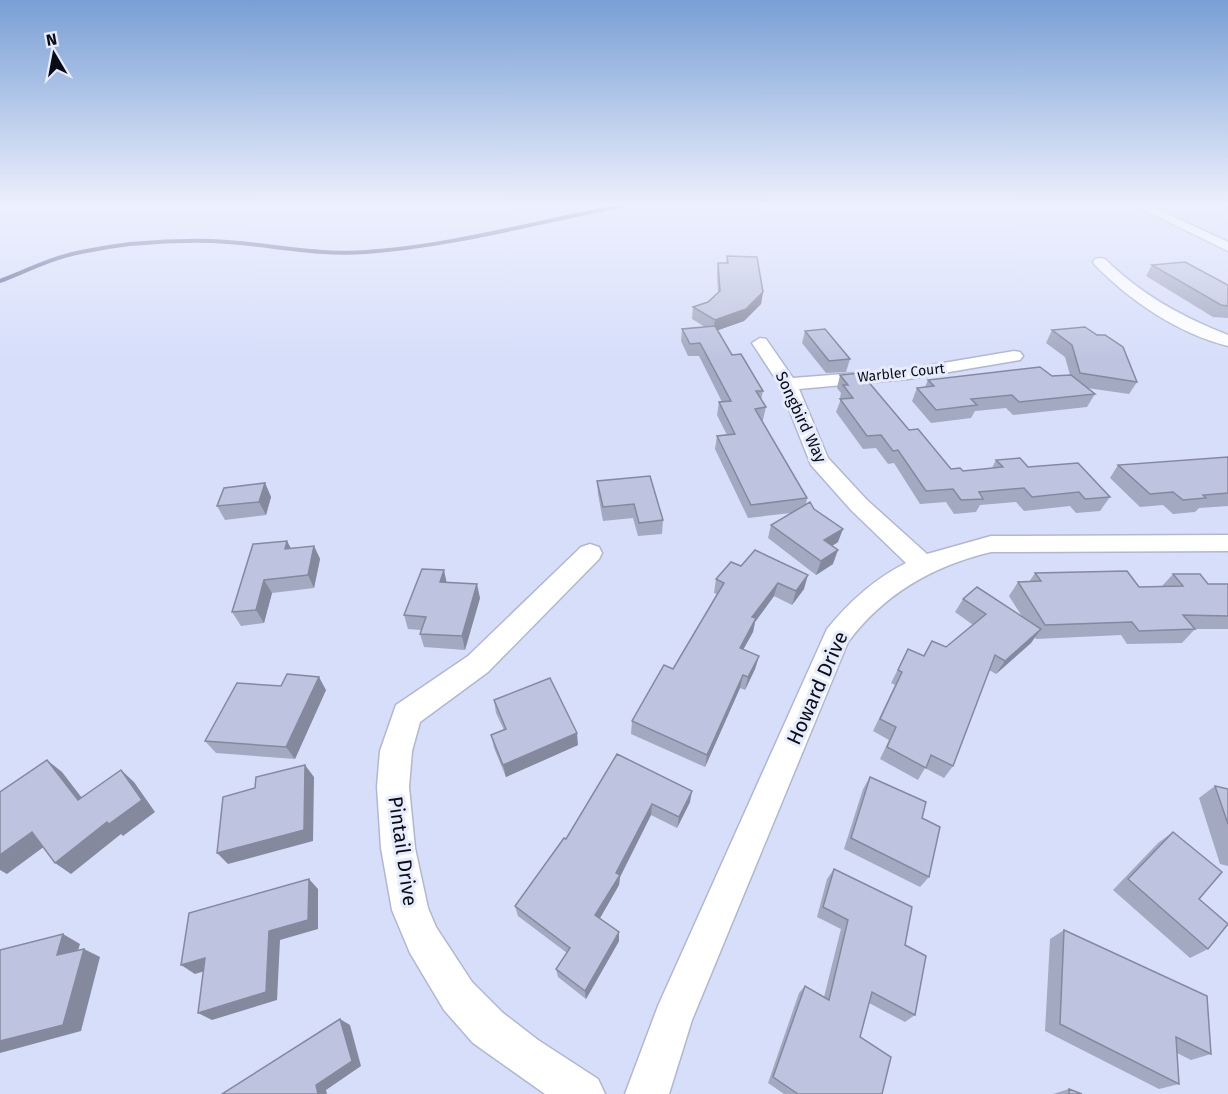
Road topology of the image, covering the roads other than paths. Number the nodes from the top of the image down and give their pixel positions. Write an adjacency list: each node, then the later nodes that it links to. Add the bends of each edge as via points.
1 (1100, 262): 2 (street, via 1157,306)
2 (1228, 341)
3 (760, 343): 5 (street, Songbird Way)
4 (1014, 356): 5 (street, Warbler Court, via 916,373)
5 (788, 384): 8 (street, Songbird Way, via 818,460)
6 (1228, 543): 8 (street, Howard Drive, via 1009,542 972,547)
7 (590, 553): 9 (street, Pintail Drive, via 478,664 407,714 396,751 394,814 410,910 423,940 458,996 488,1028)
8 (922, 564): 10 (street, Howard Drive, via 865,603 837,637 672,1020)
9 (584, 1094)
10 (647, 1094)

